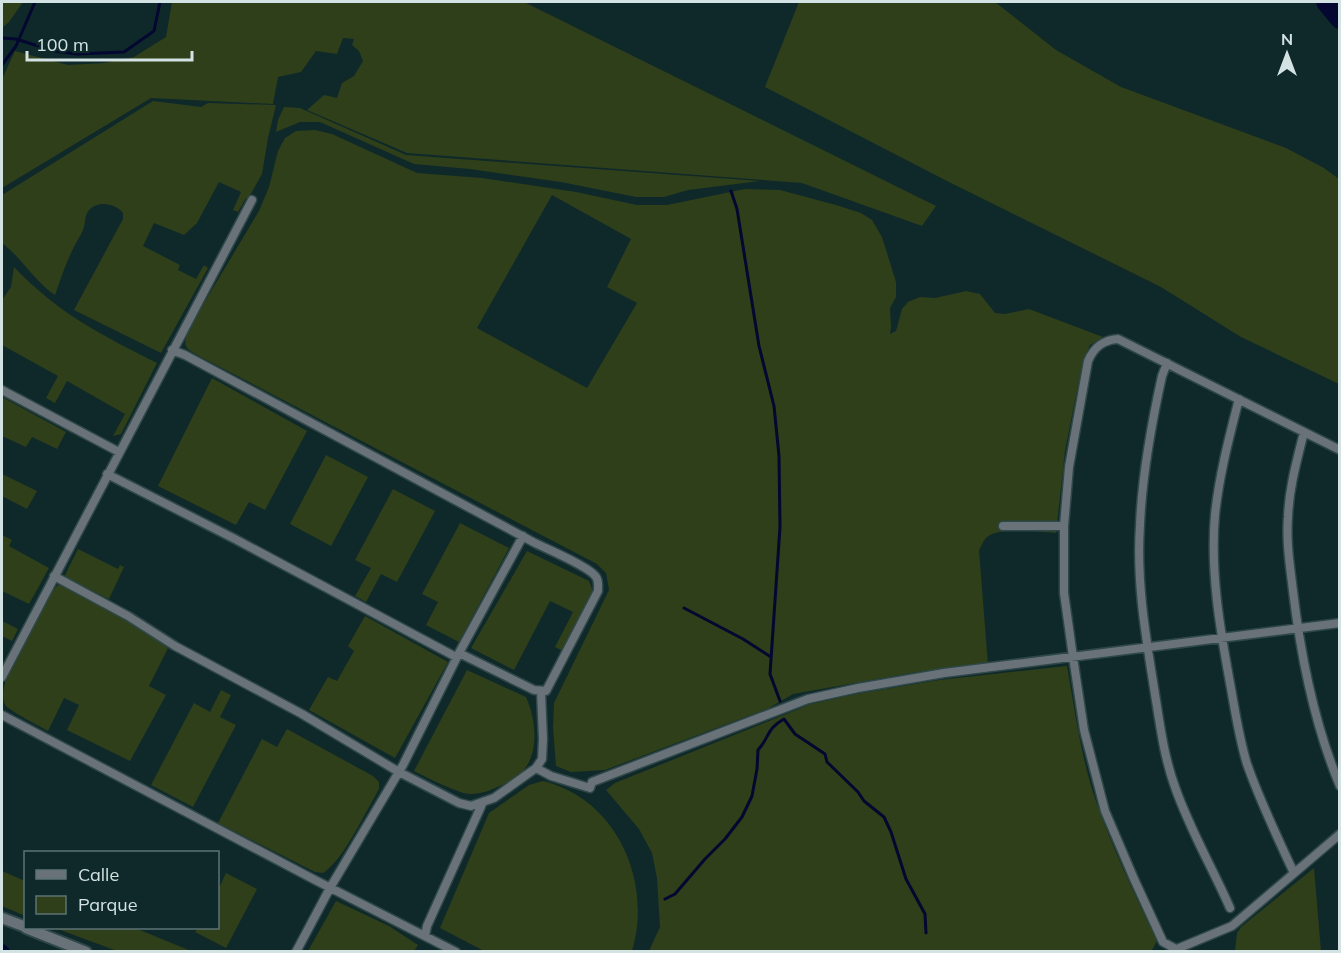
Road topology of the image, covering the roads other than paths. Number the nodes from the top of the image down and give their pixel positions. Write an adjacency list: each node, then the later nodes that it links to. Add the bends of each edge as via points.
1 (252, 200): 2 (street)
2 (172, 350): 8 (street); 12 (street)
3 (1167, 363): 5 (street); 11 (street, via 1118,339 1107,340 1092,352 1069,467); 17 (street, via 1151,429 1139,528)
4 (2, 390): 8 (street)
5 (1239, 399): 6 (street); 16 (street, via 1220,476 1215,518 1214,560)
6 (1304, 432): 7 (street); 15 (street, via 1287,520)
7 (1340, 450)
8 (119, 452): 9 (street)
9 (107, 474): 13 (street); 18 (street)
10 (1003, 526): 11 (street)
11 (1064, 526): 19 (street, via 1064,593)
12 (524, 536): 18 (street); 21 (street, via 584,567 598,579 598,591 550,687)
13 (54, 576): 20 (street); 24 (street)
14 (1340, 623): 15 (street)
15 (1297, 629): 16 (street); 25 (street, via 1311,704)
16 (1222, 638): 17 (street); 28 (street, via 1247,762)
17 (1147, 648): 19 (street); 30 (street, via 1174,784 1189,826)
18 (458, 655): 21 (street); 24 (street)
19 (1073, 657): 23 (street, via 944,673 808,699 592,782 590,788); 35 (street, via 1084,730 1106,811 1163,942)
20 (2, 677)
21 (541, 692): 23 (street, via 542,759)
22 (2, 715): 29 (street)
23 (536, 768): 26 (street)
24 (399, 772): 26 (street, via 459,803 471,806); 29 (street)
25 (1340, 786)
26 (483, 802): 34 (street)
27 (1340, 834): 28 (street)
28 (1294, 873): 35 (street, via 1232,926)
29 (330, 888): 34 (street); 37 (street)
30 (1230, 908)
31 (2, 918): 32 (street)
32 (24, 926)
33 (31, 929): 36 (street)
34 (424, 936): 38 (street)
35 (1173, 950)
36 (86, 951)
37 (296, 951)
38 (456, 951)

